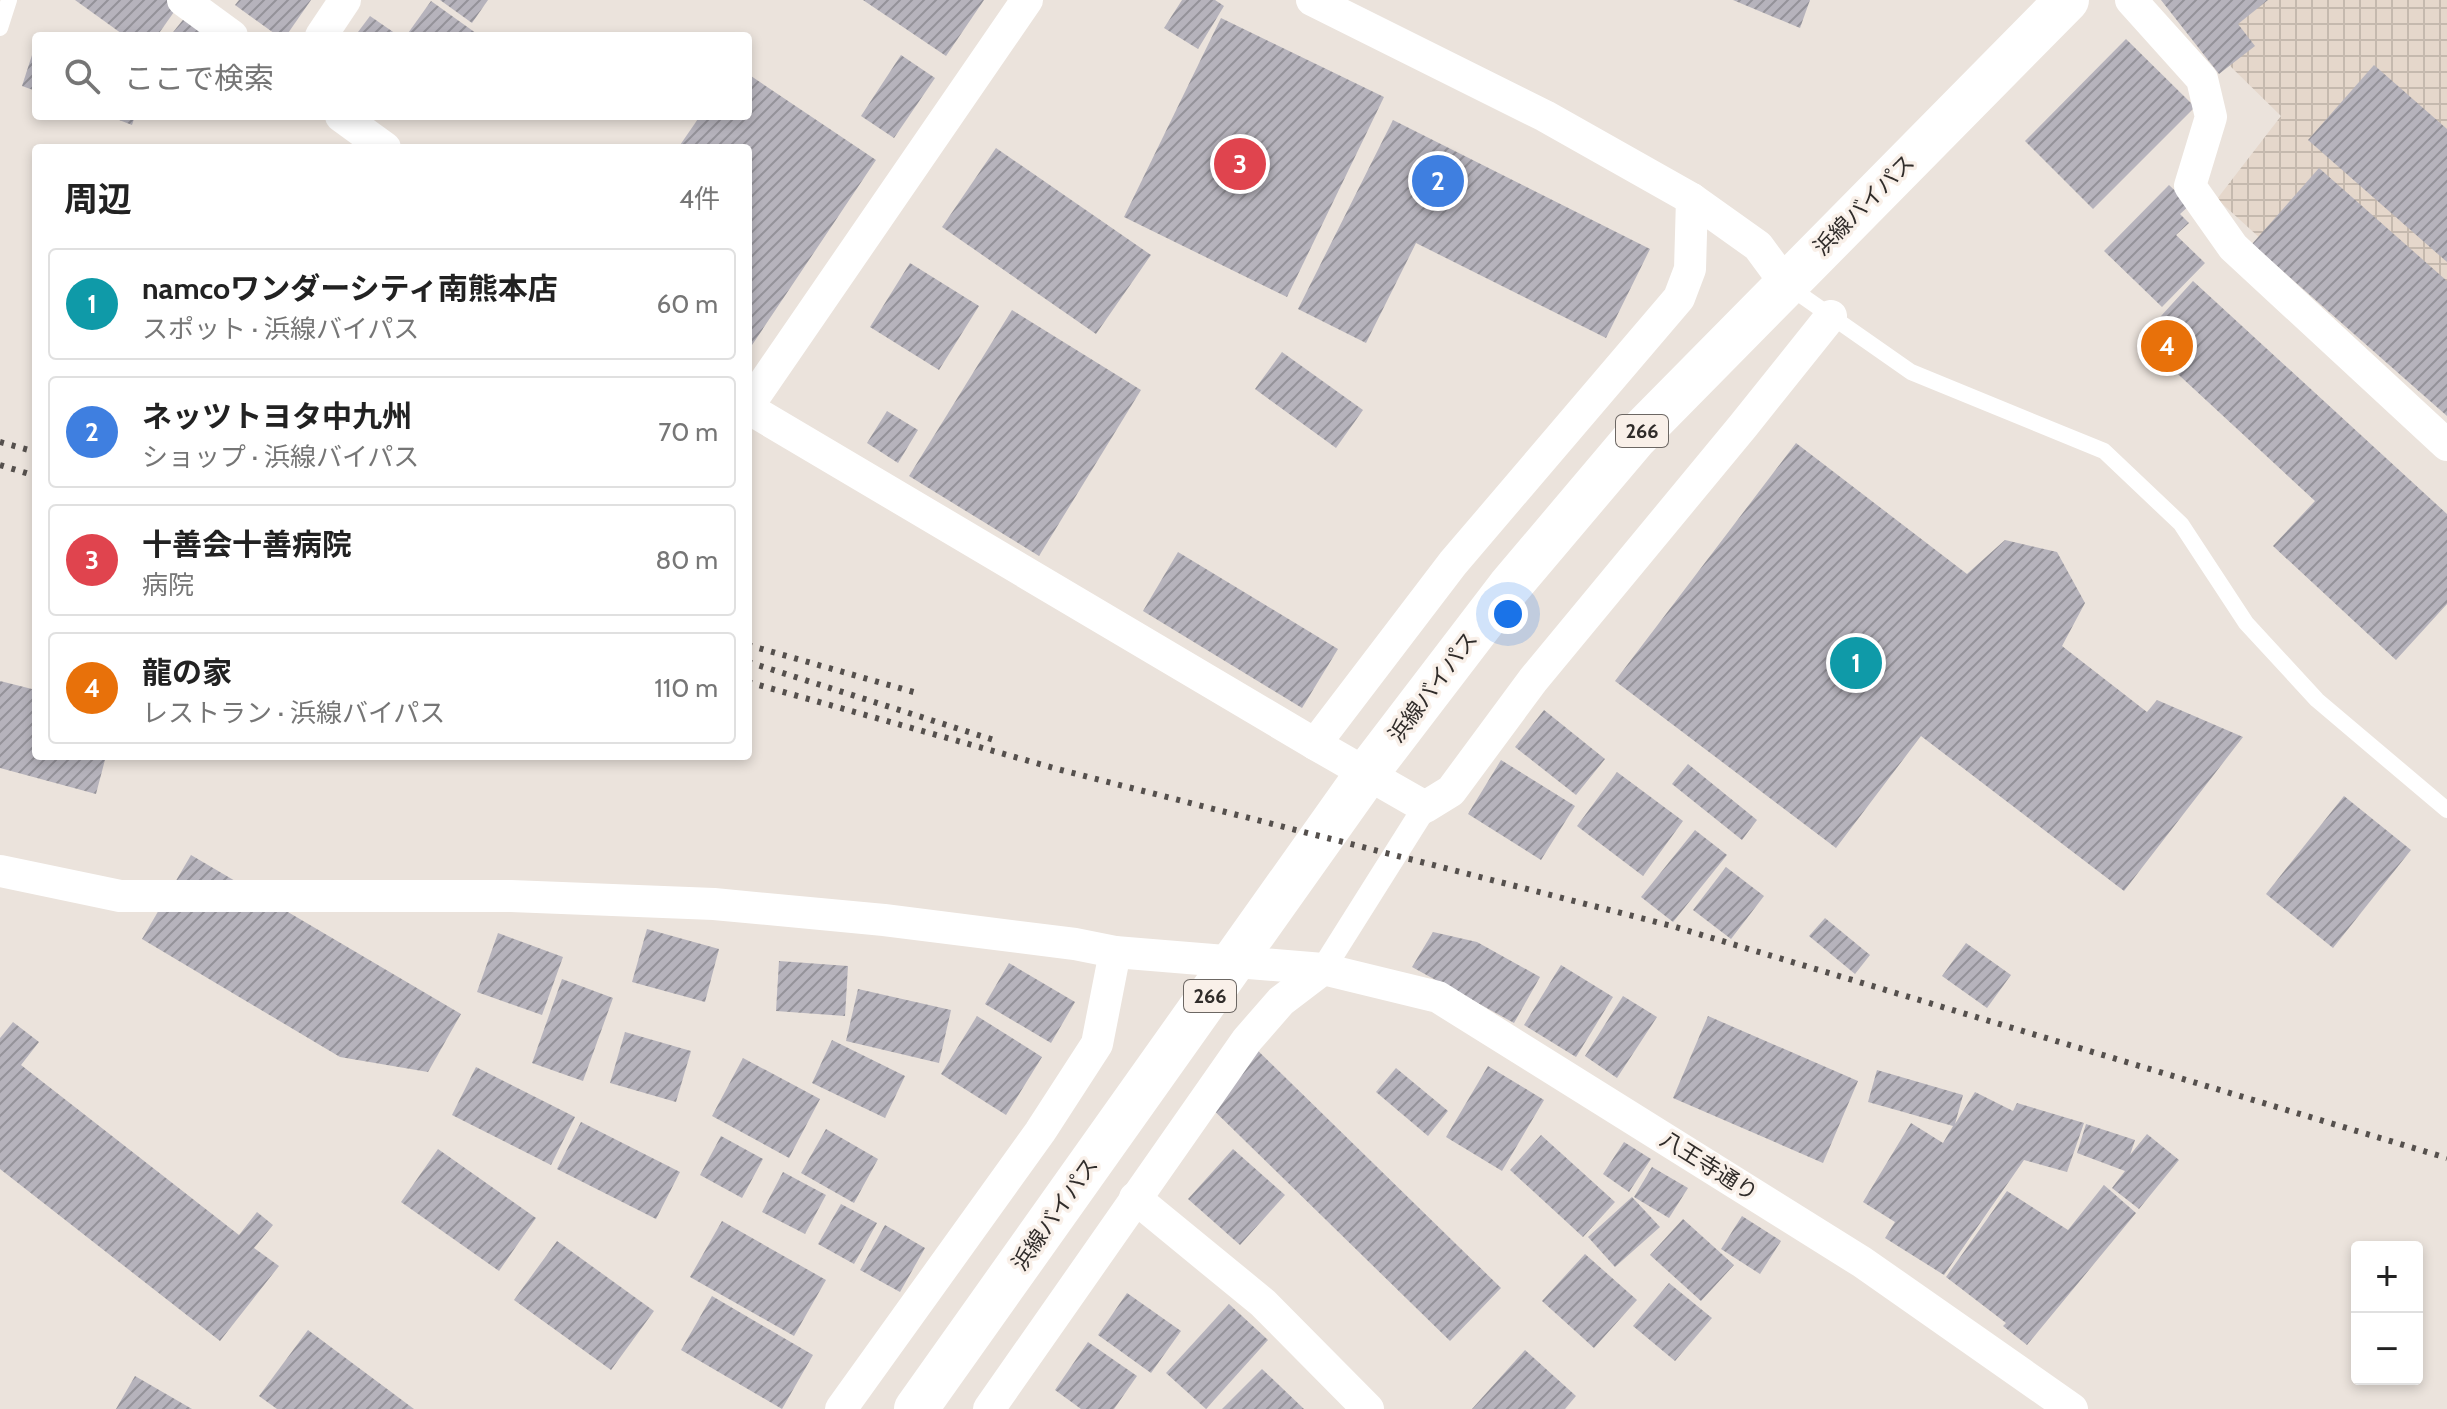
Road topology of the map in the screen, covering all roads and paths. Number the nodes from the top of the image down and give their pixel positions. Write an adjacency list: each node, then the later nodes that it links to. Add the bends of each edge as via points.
1 (9, 0): 8 (lane)
2 (183, 0): 9 (street)
3 (345, 0): 10 (street)
4 (1027, 0): 16 (street)
5 (1312, 0): 13 (street, via 1545,116)
6 (2067, 0): 14 (highway, 浜線バイパス / 266)
7 (2131, 0): 18 (street, via 2202,79 2211,117 2190,186 2233,247)
8 (0, 28)
9 (227, 32)
10 (324, 32)
11 (346, 120): 12 (street)
12 (380, 144)
13 (1692, 199): 14 (street, via 1758,246); 19 (street, via 1690,269 1679,298 1453,563)
14 (1786, 284): 15 (lane); 28 (highway, 浜線バイパス / 266, via 1635,438 1509,587 1373,765)
15 (1831, 316): 20 (street, via 1533,680 1451,791); 21 (lane, via 1911,372 2104,451 2181,524 2246,623 2317,700)
16 (752, 401)
17 (752, 409): 19 (street)
18 (2447, 445)
19 (1315, 744): 20 (street)
20 (1425, 807): 24 (street)
21 (2447, 810)
22 (0, 871): 23 (street, 八王寺通り, via 120,896 511,896 714,904 884,920)
23 (1115, 952): 24 (street, 八王寺通り); 27 (street, via 1097,1044)
24 (1323, 969): 25 (street, via 1281,1001 1247,1040); 26 (street, 八王寺通り, via 1438,997 1862,1262)
25 (1135, 1198): 29 (street); 30 (street, via 1263,1303)
26 (2057, 1405)
27 (841, 1409)
28 (916, 1409)
29 (989, 1409)
30 (1368, 1409)

